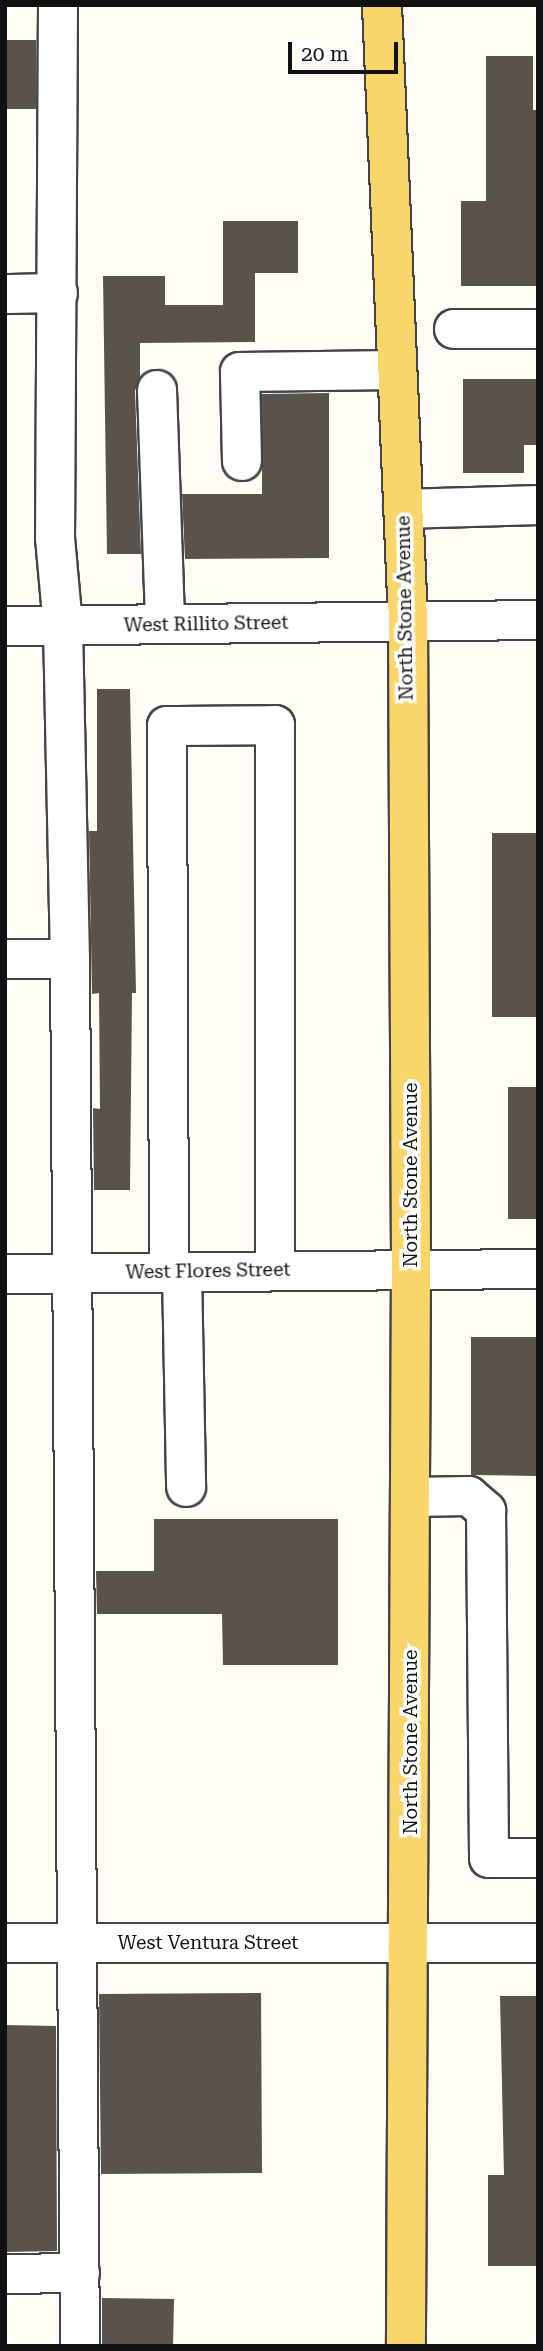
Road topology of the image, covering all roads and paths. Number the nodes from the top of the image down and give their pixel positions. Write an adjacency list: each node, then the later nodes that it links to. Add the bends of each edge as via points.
1 (58, 5): 3 (street)
2 (382, 5): 7 (main road, North Stone Avenue)
3 (58, 293): 4 (street); 16 (street, via 55,538)
4 (5, 294)
5 (454, 329): 6 (street)
6 (538, 329)
7 (397, 370): 9 (street, via 240,372); 11 (main road, North Stone Avenue)
8 (157, 390): 14 (street)
9 (242, 461)
10 (538, 505): 11 (street)
11 (403, 509): 13 (main road, North Stone Avenue)
12 (538, 620): 13 (street, West Rillito Street)
13 (408, 621): 14 (street, West Rillito Street); 19 (main road, North Stone Avenue)
14 (164, 624): 16 (street, West Rillito Street)
15 (5, 626): 16 (street, West Rillito Street)
16 (63, 626): 18 (street)
17 (5, 959): 18 (street)
18 (69, 959): 23 (street)
19 (411, 1268): 20 (street, West Flores Street); 21 (street, West Flores Street); 26 (main road, North Stone Avenue)
20 (538, 1269)
21 (275, 1270): 22 (street, West Flores Street); 22 (street, via 275,725 167,726)
22 (176, 1272): 23 (street, West Flores Street); 25 (street)
23 (72, 1274): 24 (street, West Flores Street); 29 (street)
24 (5, 1275)
25 (186, 1487)
26 (411, 1497): 27 (street, via 469,1496 486,1511 489,1858); 30 (main road, North Stone Avenue)
27 (538, 1858)
28 (5, 1943): 29 (street, West Ventura Street)
29 (76, 1943): 30 (street, West Ventura Street); 32 (street)
30 (410, 1943): 31 (street, West Ventura Street); 35 (main road, North Stone Avenue)
31 (538, 1943)
32 (80, 2273): 33 (street); 34 (street)
33 (5, 2274)
34 (80, 2346)
35 (406, 2346)

